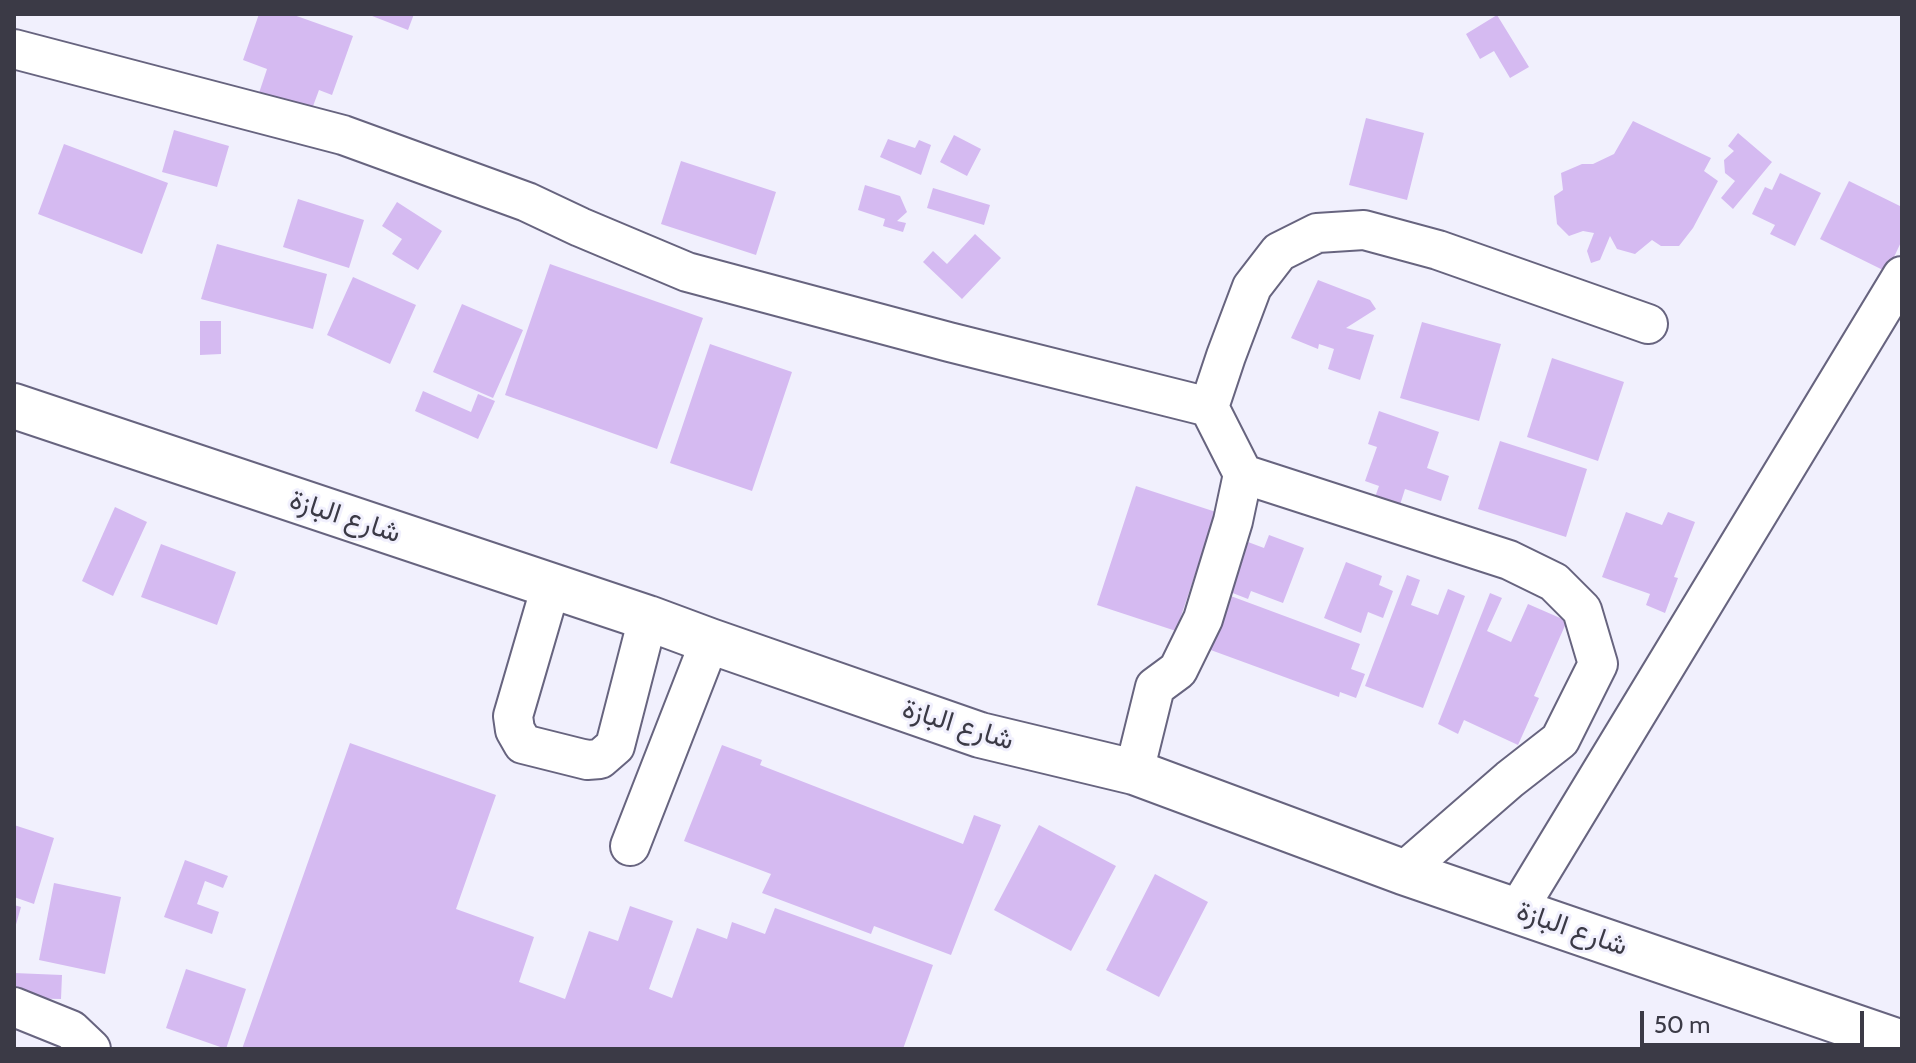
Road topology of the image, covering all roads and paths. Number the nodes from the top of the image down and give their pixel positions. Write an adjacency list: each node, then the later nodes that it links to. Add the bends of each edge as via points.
1 (14, 49): 5 (street, via 343,135 527,202 687,272)
2 (1902, 276): 13 (street)
3 (1648, 324): 5 (street, via 1438,250 1364,230 1317,233 1279,252 1252,287)
4 (14, 406): 7 (main road, شارع البازة)
5 (1209, 407): 6 (street)
6 (1243, 474): 10 (street, via 1203,619 1178,670 1155,687); 12 (street, via 1509,560 1554,582 1582,610 1598,664 1560,740)
7 (551, 586): 8 (main road, شارع البازة); 8 (street, via 513,716 523,744 587,760 600,759 615,746)
8 (648, 618): 9 (main road, شارع البازة)
9 (710, 641): 10 (main road, شارع البازة, via 980,735); 11 (street)
10 (1134, 772): 12 (main road, شارع البازة)
11 (630, 846)
12 (1403, 872): 13 (main road, شارع البازة)
13 (1517, 911): 15 (main road, شارع البازة)
14 (14, 1007): 16 (street, via 71,1030)
15 (1902, 1043)
16 (91, 1049)

